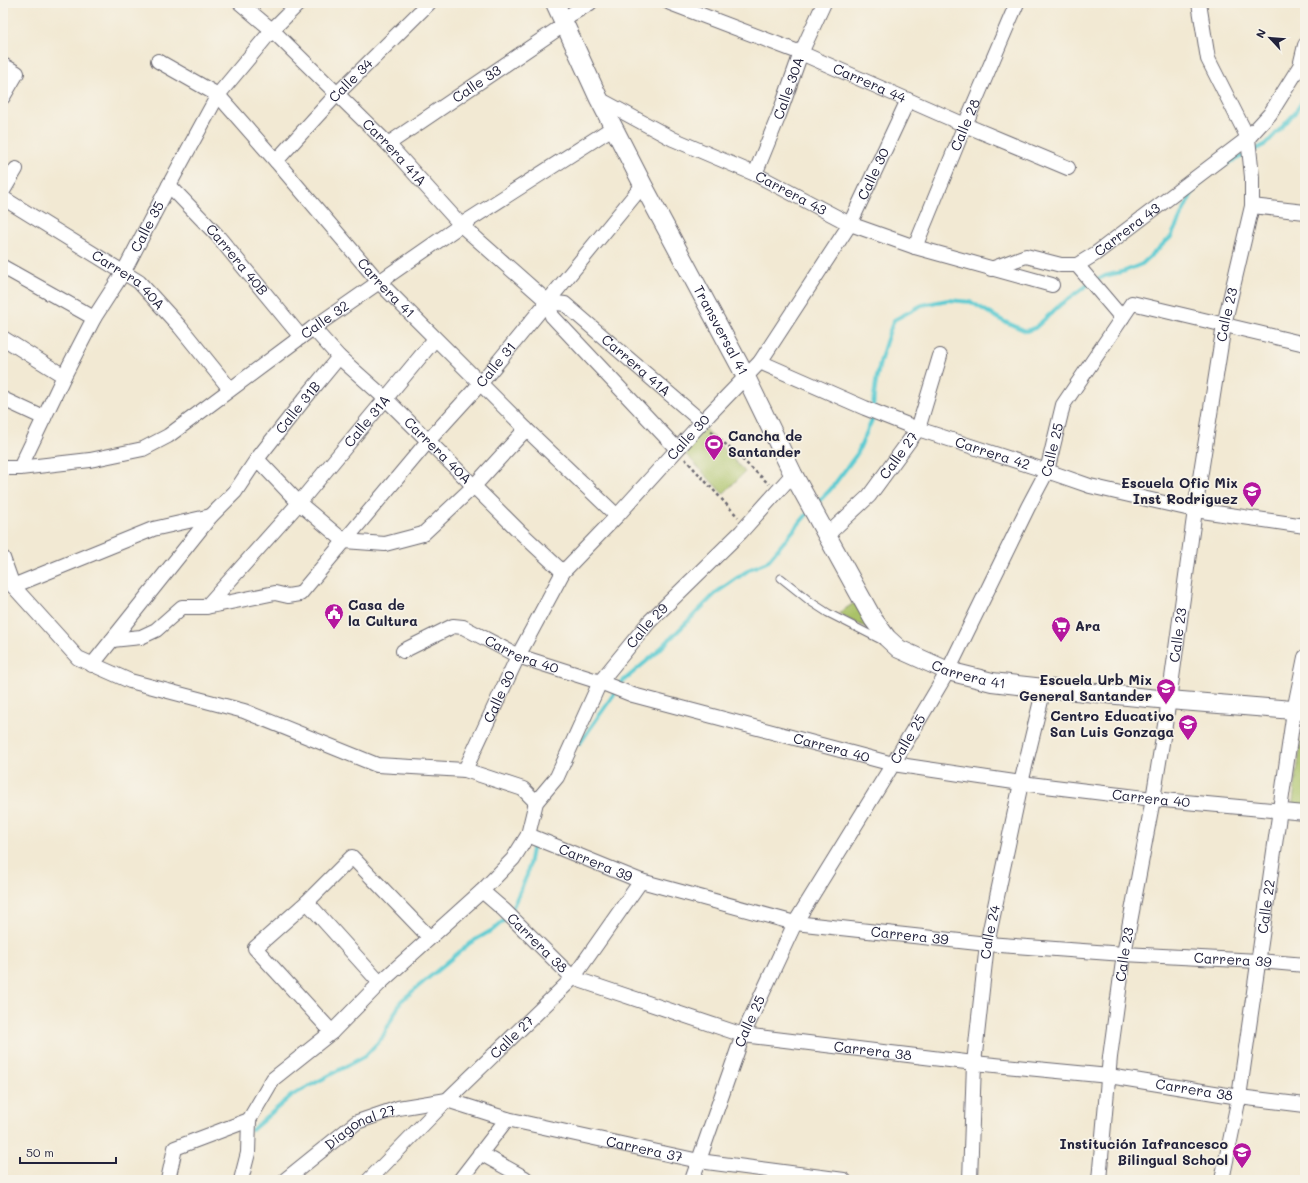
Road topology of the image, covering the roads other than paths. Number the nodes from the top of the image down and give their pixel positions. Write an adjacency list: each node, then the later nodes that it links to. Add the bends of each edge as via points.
1 (240, 3): 11 (street, Carrera 41A)
2 (299, 3): 11 (street, Calle 35)
3 (429, 3): 16 (street, Calle 34)
4 (555, 3): 10 (street, Transversal 41)
5 (590, 3): 10 (street, Calle 33)
6 (670, 3): 13 (street, Carrera 44)
7 (824, 3): 13 (street, Calle 30A)
8 (1017, 3): 21 (street, Calle 28)
9 (1199, 3): 23 (street, via 1208,59)
10 (564, 21): 19 (street, Transversal 41); 24 (street, Calle 33)
11 (272, 30): 16 (street, Carrera 41A); 17 (street, Calle 35)
12 (1305, 44): 23 (street, Carrera 43, via 1300,66 1270,114)
13 (801, 53): 20 (street, Carrera 44); 28 (street, Calle 30A)
14 (158, 61): 17 (street, Carrera 41)
15 (3, 65): 18 (street, via 17,73)
16 (337, 94): 24 (street, Carrera 41A); 25 (street, Calle 34)
17 (218, 95): 25 (street, Carrera 41); 29 (street, Calle 35)
18 (3, 97)
19 (599, 99): 22 (street, Transversal 41); 28 (street, Carrera 43, via 673,139)
20 (908, 100): 21 (street, Carrera 44); 35 (street, Calle 30)
21 (965, 125): 26 (street, Carrera 44); 37 (street, Calle 28)
22 (614, 127): 30 (street, Transversal 41); 36 (street, Calle 32)
23 (1248, 140): 33 (street, Calle 23); 40 (street, Carrera 43, via 1095,254)
24 (388, 144): 36 (street, Carrera 41A)
25 (276, 161): 42 (street, Carrera 41)
26 (1068, 168)
27 (16, 169): 31 (street)
28 (755, 174): 35 (street, Carrera 43)
29 (169, 185): 41 (street, Calle 35); 49 (street, Carrera 40B, via 216,234)
30 (643, 185): 44 (street, Calle 31); 57 (street, Transversal 41)
31 (3, 191)
32 (3, 198): 41 (street, Carrera 40A)
33 (1252, 206): 34 (street); 47 (street, Calle 23)
34 (1305, 212)
35 (850, 224): 37 (street, Carrera 43); 55 (street, Calle 30)
36 (460, 225): 42 (street, Calle 32); 44 (street, Carrera 41A)
37 (915, 248): 39 (street, Carrera 43)
38 (3, 267): 45 (street)
39 (991, 269): 40 (street, via 1026,256); 43 (street, Carrera 43)
40 (1081, 270): 46 (street)
41 (123, 273): 45 (street, Calle 35); 59 (street, Carrera 40A, via 139,282 180,327)
42 (378, 282): 48 (street, Calle 32); 51 (street, Carrera 41)
43 (1052, 285)
44 (548, 302): 58 (street, Calle 31); 63 (street, Carrera 41A, via 565,304); 67 (street, Carrera 41A, via 552,316)
45 (94, 318): 56 (street, Calle 35)
46 (1122, 318): 47 (street, Calle 25, via 1132,304); 71 (street, Calle 25, via 1063,405)
47 (1224, 325): 52 (street); 75 (street, Calle 23)
48 (313, 328): 49 (street, Calle 32); 54 (street, Carrera 40A)
49 (301, 337): 59 (street, Calle 32)
50 (3, 338): 56 (street)
51 (435, 339): 58 (street, Carrera 41); 61 (street, Calle 31A)
52 (1305, 344)
53 (940, 356): 65 (street, Calle 27)
54 (340, 357): 61 (street, Carrera 40A); 68 (street, Calle 31B)
55 (760, 362): 57 (street, Calle 30); 65 (street, Carrera 42)
56 (64, 376): 62 (street, Calle 35)
57 (746, 377): 63 (street, Calle 30); 72 (street, Transversal 41)
58 (480, 384): 64 (street, Carrera 41); 66 (street, Calle 31)
59 (230, 389): 70 (street, Calle 32, via 168,436 143,449 90,460)
60 (3, 399): 62 (street)
61 (386, 399): 66 (street, Carrera 40A); 74 (street, Calle 31A)
62 (44, 418): 70 (street, Calle 35)
63 (702, 422): 67 (street, Calle 30)
64 (526, 429): 73 (street); 77 (street, Carrera 41)
65 (918, 429): 71 (street, Carrera 42); 79 (street, Calle 27, via 868,496)
66 (429, 440): 73 (street, Carrera 40A); 80 (street, Calle 31)
67 (677, 450): 77 (street, Calle 30)
68 (257, 459): 74 (street); 76 (street, Calle 31B, via 235,492)
69 (3, 468): 70 (street, Calle 32)
70 (20, 468)
71 (1047, 471): 75 (street, Carrera 42, via 1090,486); 92 (street, Calle 25)
72 (793, 474): 79 (street, Transversal 41); 93 (street, Calle 29, via 746,526 649,622)
73 (474, 486): 80 (street, via 423,534 385,544); 82 (street, Carrera 40A)
74 (299, 503): 80 (street); 85 (street, Calle 31A)
75 (1195, 510): 78 (street, Carrera 42); 95 (street, Calle 23)
76 (211, 516): 84 (street, via 153,529); 86 (street, Calle 31B)
77 (617, 516): 82 (street, Calle 30)
78 (1305, 526)
79 (826, 536): 87 (street, Transversal 41, via 873,619)
80 (344, 541): 85 (street, Calle 31, via 300,594 288,596 275,593)
81 (3, 558): 84 (street)
82 (563, 572): 89 (street, Calle 30)
83 (781, 578): 87 (lane, via 828,613)
84 (13, 586): 91 (street, via 78,658)
85 (206, 607): 86 (street, via 182,607 156,630 141,637)
86 (112, 640): 91 (street, Calle 31B)
87 (899, 649): 92 (street, Carrera 41)
88 (403, 651): 89 (street, Carrera 40, via 453,626 463,627)
89 (518, 656): 93 (street, Carrera 40); 98 (street, Calle 30)
90 (1305, 658): 96 (street, Calle 22)
91 (92, 665): 98 (street, via 130,681 244,711 377,765)
92 (948, 670): 94 (street, Carrera 41, via 992,682); 97 (street, Calle 25)
93 (602, 683): 97 (street, Carrera 40, via 633,695); 101 (street, Calle 29, via 557,777)
94 (1044, 688): 95 (street, Carrera 41); 99 (street, Calle 24)
95 (1169, 700): 96 (street, Carrera 41); 100 (street, Calle 23)
96 (1300, 711): 102 (street, Calle 22)
97 (893, 764): 99 (street, Carrera 40); 108 (street, Calle 25)
98 (465, 770): 101 (street, via 523,789)
99 (1021, 782): 100 (street, Carrera 40); 110 (street, Calle 24)
100 (1153, 799): 102 (street, Carrera 40); 111 (street, Calle 23)
101 (536, 802): 104 (street)
102 (1281, 811): 103 (street, Carrera 40); 112 (street, Calle 22)
103 (1305, 813)
104 (528, 835): 105 (street, Carrera 39); 106 (street, via 513,859)
105 (641, 881): 108 (street, Carrera 39); 114 (street, Calle 27)
106 (482, 891): 109 (street); 114 (street, Carrera 38)
107 (307, 902): 109 (street, via 352,857); 115 (street); 116 (street, via 256,948)
108 (795, 923): 110 (street, Carrera 39); 117 (street, Calle 25)
109 (430, 938): 115 (street)
110 (987, 944): 111 (street, Carrera 39); 118 (street, Calle 24)
111 (1124, 954): 112 (street, Carrera 39); 119 (street, Calle 23)
112 (1258, 961): 113 (street, Carrera 39); 120 (street, Calle 22)
113 (1305, 965)
114 (573, 978): 117 (street, Carrera 38); 121 (street, Calle 27)
115 (380, 983): 116 (street)
116 (332, 1032): 124 (street, via 273,1079)
117 (744, 1035): 118 (street, Carrera 38); 126 (street, Calle 25)
118 (974, 1063): 119 (street, Carrera 38); 135 (street, Calle 24)
119 (1109, 1076): 120 (street, Carrera 38); 136 (street, Calle 23)
120 (1239, 1097): 122 (street, Carrera 38); 137 (street, Calle 22)
121 (447, 1100): 123 (street, Carrera 37); 130 (street, Diagonal 27, via 398,1108 358,1122); 131 (street, Calle 27)
122 (1305, 1105)
123 (507, 1119): 125 (street); 126 (street, Carrera 37)
124 (249, 1124): 128 (street, via 175,1148); 129 (street, via 248,1153)
125 (480, 1153): 127 (street); 132 (street)
126 (699, 1162): 133 (street, Calle 25); 134 (street, Carrera 37)
127 (525, 1178)
128 (168, 1180)
129 (241, 1180)
130 (285, 1180)
131 (369, 1180)
132 (460, 1180)
133 (692, 1180)
134 (844, 1180)
135 (970, 1180)
136 (1099, 1180)
137 (1222, 1180)

